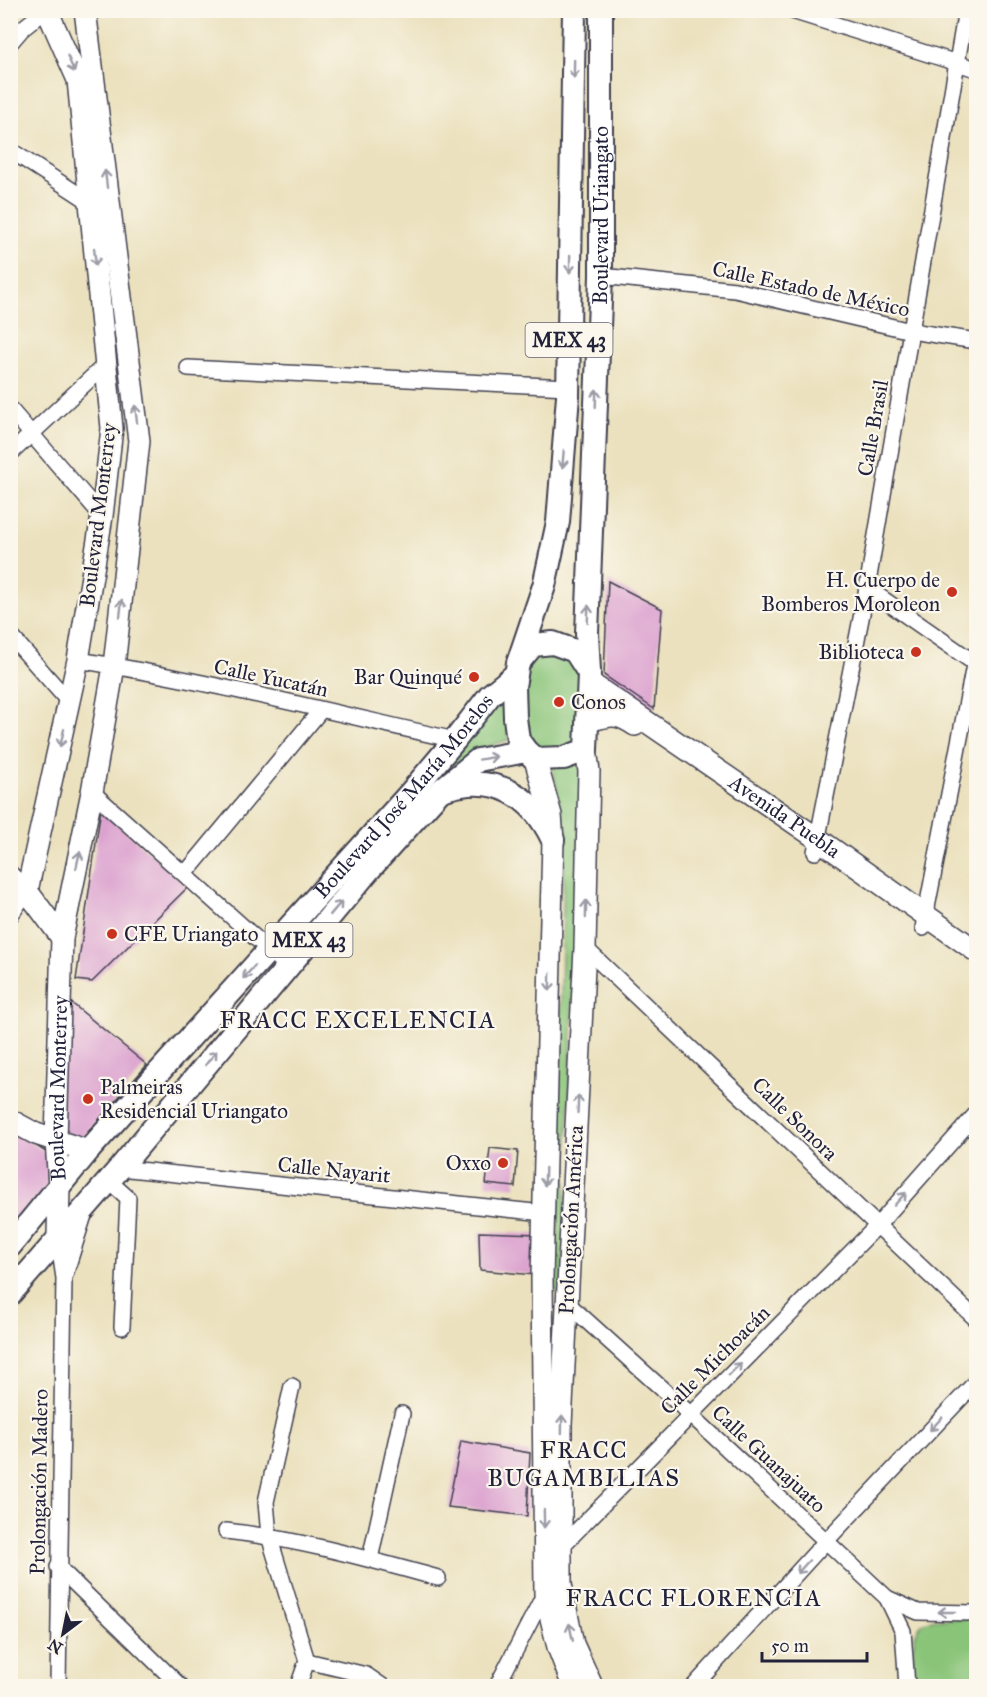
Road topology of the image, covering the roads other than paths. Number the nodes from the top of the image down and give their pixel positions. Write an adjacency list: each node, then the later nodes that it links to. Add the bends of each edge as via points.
1 (574, 10): 17 (main road, Boulevard Uriangato / MEX 43, one-way to 17)
2 (601, 10): 12 (main road, Boulevard Uriangato / MEX 43)
3 (789, 10): 8 (street)
4 (966, 10): 8 (street, Calle Brasil)
5 (86, 12): 6 (street, via 70,25); 26 (street, Boulevard Monterrey, one-way to 5, via 139,441)
6 (49, 14): 7 (street, via 22,29); 11 (street, Boulevard Monterrey, one-way to 11, via 78,81)
7 (10, 43)
8 (957, 63): 9 (street); 13 (street, Calle Brasil)
9 (976, 69)
10 (10, 150): 11 (street)
11 (90, 202): 15 (street, Boulevard Monterrey, one-way to 15)
12 (601, 276): 13 (street, Calle Estado de México, via 735,290); 28 (main road, Boulevard Uriangato / MEX 43, one-way to 12, via 587,633)
13 (911, 331): 14 (street, Calle Estado de México); 22 (street, Calle Brasil)
14 (976, 341)
15 (106, 364): 19 (street); 21 (street, Boulevard Monterrey, via 112,428)
16 (188, 368): 17 (street)
17 (568, 387): 27 (main road, Boulevard Uriangato / MEX 43, one-way to 27, via 558,522 544,586)
18 (10, 409): 19 (street)
19 (32, 434): 20 (street); 21 (street)
20 (10, 454)
21 (102, 516): 24 (street, Boulevard Monterrey)
22 (867, 588): 25 (street); 38 (street, Calle Brasil)
23 (10, 635): 29 (street)
24 (78, 660): 26 (street, Calle Yucatán); 29 (street, Boulevard Monterrey)
25 (976, 661): 45 (street)
26 (114, 666): 30 (street, Calle Yucatán); 36 (street, Boulevard Monterrey)
27 (517, 668): 28 (main road, MEX 43, via 533,645 553,643 575,651); 32 (main road, Boulevard José María Morelos / MEX 43); 34 (main road, MEX 43, via 514,686 518,740)
28 (590, 678): 31 (main road, MEX 43); 38 (street, Avenida Puebla)
29 (70, 702): 41 (street, Boulevard Monterrey, one-way to 41)
30 (321, 710): 32 (street, Calle Yucatán); 40 (street)
31 (588, 721): 33 (main road, MEX 43); 38 (street, Avenida Puebla, via 611,714 622,716)
32 (455, 740): 48 (main road, Boulevard José María Morelos / MEX 43)
33 (586, 750): 34 (main road, MEX 43, via 564,758); 47 (street, Prolongación América, one-way to 33, via 589,771)
34 (531, 755): 35 (main road, Boulevard José María Morelos / MEX 43, one-way to 34, via 478,760); 37 (street, Prolongación América, via 551,815)
35 (441, 790): 37 (main road, via 472,784 506,789 530,805); 50 (main road, Boulevard José María Morelos / MEX 43, one-way to 35)
36 (92, 792): 40 (street); 42 (street, Boulevard Monterrey, one-way to 36)
37 (553, 840): 59 (street, Prolongación América, one-way to 59)
38 (817, 846): 45 (street, Avenida Puebla)
39 (10, 873): 41 (street)
40 (185, 874): 48 (street)
41 (27, 891): 43 (street); 44 (street)
42 (69, 904): 43 (street, via 61,913); 46 (street, Boulevard Monterrey)
43 (41, 911): 46 (street)
44 (10, 916)
45 (924, 922): 49 (street, Avenida Puebla); 51 (street, Avenida Puebla)
46 (62, 938): 54 (street, Boulevard Monterrey)
47 (585, 948): 60 (street, Calle Sonora); 66 (street, Prolongación América, one-way to 47)
48 (268, 950): 50 (street); 55 (main road, Boulevard José María Morelos / MEX 43, one-way to 55)
49 (976, 951)
50 (287, 966): 56 (main road, Boulevard José María Morelos / MEX 43, one-way to 50)
51 (976, 966)
52 (976, 1114): 60 (street, Calle Michoacán, one-way to 52)
53 (10, 1120): 54 (street)
54 (56, 1140): 55 (street); 57 (street, Boulevard Monterrey)
55 (88, 1151): 56 (main road, via 104,1150 115,1156); 57 (main road, Boulevard José María Morelos / MEX 43)
56 (115, 1174): 58 (main road, Boulevard José María Morelos / MEX 43); 59 (street, Calle Nayarit); 68 (street, via 128,1198)
57 (60, 1186): 58 (main road, via 70,1200); 61 (street, Boulevard Monterrey); 62 (main road, Boulevard José María Morelos / MEX 43)
58 (86, 1207): 61 (main road, Boulevard José María Morelos / MEX 43); 63 (street, Prolongación Madero)
59 (544, 1213): 64 (street, Prolongación América)
60 (877, 1226): 67 (street, Calle Sonora); 72 (street, Calle Michoacán, one-way to 60)
61 (58, 1238): 63 (street, Prolongación Madero); 65 (main road, Boulevard José María Morelos / MEX 43)
62 (10, 1246)
63 (64, 1278): 78 (street, Prolongación Madero)
64 (542, 1278): 66 (street); 80 (street, Prolongación América, one-way to 80)
65 (10, 1294)
66 (567, 1303): 72 (street, Calle Guanajuato); 76 (street, Prolongación América, one-way to 66, via 561,1425)
67 (976, 1319)
68 (122, 1327)
69 (976, 1382): 75 (street, one-way to 75)
70 (292, 1386): 74 (street, via 266,1502)
71 (402, 1414): 77 (street)
72 (690, 1414): 75 (street, Calle Guanajuato); 76 (street, Calle Michoacán)
73 (226, 1531): 74 (street)
74 (269, 1536): 77 (street); 85 (street)
75 (826, 1541): 81 (street, Calle Guanajuato); 93 (street, one-way to 93)
76 (562, 1546): 80 (street, Calle Michoacán); 92 (street, Prolongación América, one-way to 76, via 573,1644 561,1584)
77 (370, 1559): 79 (street)
78 (58, 1567): 86 (street, Prolongación Madero); 87 (street)
79 (438, 1578)
80 (545, 1594): 90 (street, Calle Michoacán); 91 (street, Prolongación América)
81 (888, 1598): 82 (street); 84 (street, Calle Guanajuato)
82 (918, 1612): 83 (street, one-way to 82); 84 (street)
83 (976, 1612)
84 (903, 1631): 94 (street)
85 (308, 1661): 88 (street); 89 (street, via 366,1675)
86 (58, 1686)
87 (180, 1686)
88 (298, 1686)
89 (382, 1686)
90 (497, 1686)
91 (573, 1686)
92 (592, 1686)
93 (694, 1686)
94 (907, 1686)

